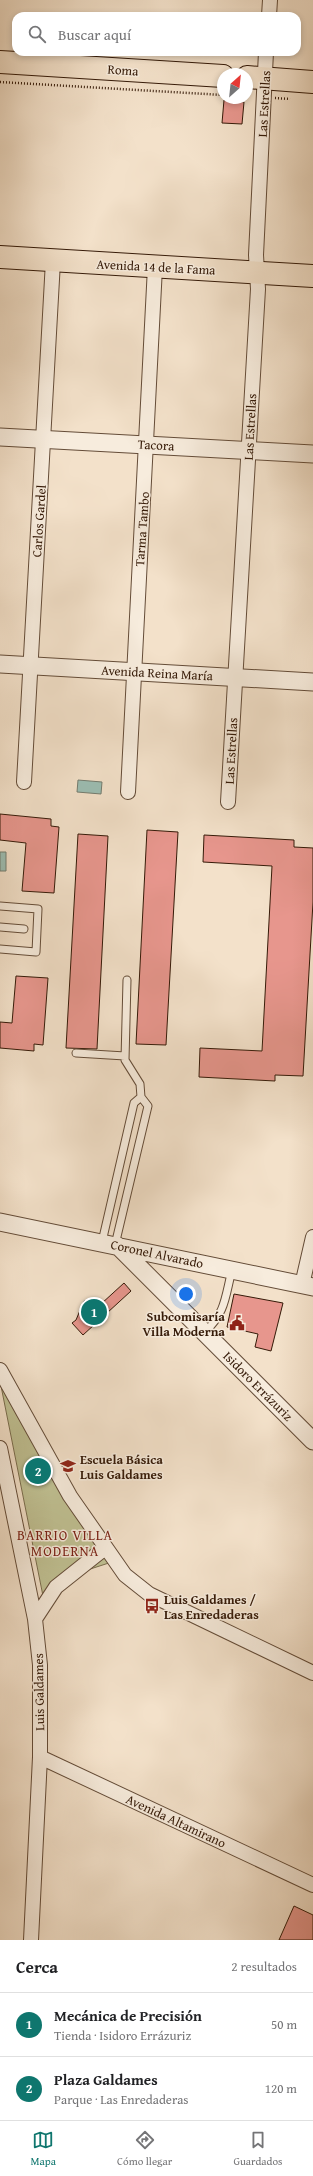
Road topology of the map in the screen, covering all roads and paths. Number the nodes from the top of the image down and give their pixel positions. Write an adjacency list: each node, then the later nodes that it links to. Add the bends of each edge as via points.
1 (270, 0): 2 (street)
2 (269, 12)
3 (265, 56): 8 (street, Las Estrellas)
4 (0, 62): 5 (main road, Roma)
5 (217, 76)
6 (0, 82): 9 (path)
7 (313, 82): 8 (main road)
8 (259, 85): 10 (path); 14 (street, Las Estrellas)
9 (217, 95)
10 (292, 99)
11 (0, 257): 12 (main road, Avenida 14 de la Fama)
12 (53, 261): 13 (main road, Avenida 14 de la Fama); 17 (street, Carlos Gardel)
13 (155, 267): 14 (main road, Avenida 14 de la Fama); 18 (street, Tarma Tambo)
14 (257, 273): 15 (main road, Avenida 14 de la Fama); 19 (street, Las Estrellas)
15 (313, 276)
16 (0, 437): 17 (street, Tacora)
17 (44, 439): 18 (street, Tacora); 22 (street, Carlos Gardel)
18 (147, 445): 19 (street, Tacora); 23 (street, Tarma Tambo)
19 (249, 450): 20 (street, Tacora); 24 (street, Las Estrellas)
20 (313, 454)
21 (0, 664): 22 (street, Avenida Reina María)
22 (30, 665): 23 (street, Avenida Reina María); 26 (street, Carlos Gardel)
23 (133, 671): 24 (street, Avenida Reina María); 27 (street, Tarma Tambo)
24 (236, 677): 25 (street, Avenida Reina María); 28 (street, Las Estrellas)
25 (313, 682)
26 (24, 782)
27 (128, 792)
28 (228, 802)
29 (0, 906): 32 (lane, via 38,910 36,952)
30 (0, 927): 31 (lane)
31 (24, 929)
32 (0, 949)
33 (127, 980): 35 (lane)
34 (76, 1052): 35 (lane)
35 (124, 1056): 36 (lane, via 140,1084)
36 (141, 1097): 39 (lane, via 134,1103); 39 (lane, via 148,1106)
37 (0, 1222): 39 (street, Coronel Alvarado)
38 (313, 1236): 43 (street)
39 (112, 1244): 40 (street, Coronel Alvarado); 42 (street, Isidoro Errázuriz)
40 (169, 1256): 41 (street, Coronel Alvarado); 42 (street, via 157,1267)
41 (232, 1270): 43 (street, Coronel Alvarado); 44 (lane, via 218,1320)
42 (159, 1286): 44 (street, Isidoro Errázuriz)
43 (308, 1286)
44 (205, 1332): 46 (street, Isidoro Errázuriz)
45 (0, 1370): 48 (street, via 70,1496)
46 (313, 1442)
47 (0, 1448): 49 (street, Luis Galdames)
48 (105, 1548): 49 (street, via 56,1587); 50 (street, via 126,1575 149,1594)
49 (35, 1619): 51 (street, Luis Galdames, via 40,1665)
50 (313, 1673)
51 (40, 1756): 52 (street, Avenida Altamirano); 53 (street, Luis Galdames)
52 (313, 1885)
53 (31, 1940)

